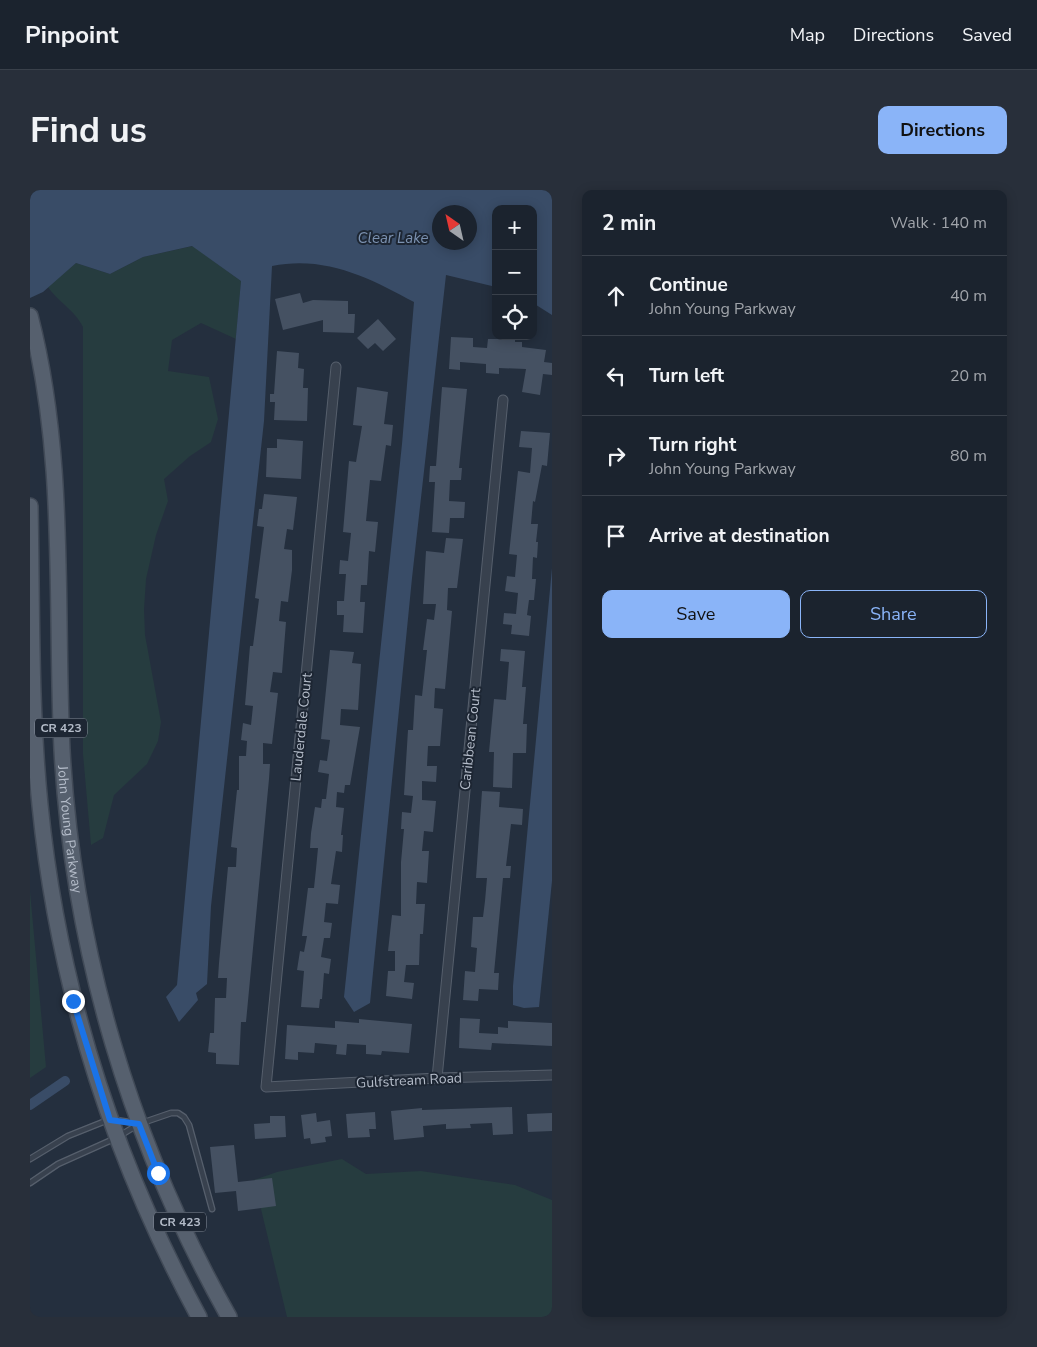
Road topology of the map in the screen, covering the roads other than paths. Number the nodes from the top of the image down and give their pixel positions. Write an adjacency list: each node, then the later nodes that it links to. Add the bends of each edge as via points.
1 (31, 320): 9 (main road, John Young Parkway / CR 423, via 44,379 54,464 62,747 70,838 92,968 120,1070)
2 (336, 367): 7 (street, Lauderdale Court)
3 (503, 400): 6 (street, Caribbean Court)
4 (30, 506): 8 (main road, John Young Parkway / CR 423, via 35,748 43,837 67,973 84,1041)
5 (552, 1075): 6 (street, Gulfstream Road)
6 (437, 1078): 7 (street, Gulfstream Road)
7 (266, 1087)
8 (110, 1120): 9 (lane); 10 (main road, John Young Parkway / CR 423); 11 (lane, via 68,1136)
9 (139, 1124): 10 (lane); 13 (lane, via 171,1113 184,1117); 15 (main road, John Young Parkway / CR 423, via 176,1214)
10 (116, 1138): 12 (lane, via 58,1164); 14 (main road, John Young Parkway / CR 423, via 162,1246)
11 (30, 1159)
12 (30, 1183)
13 (212, 1209)
14 (199, 1317)
15 (229, 1317)

